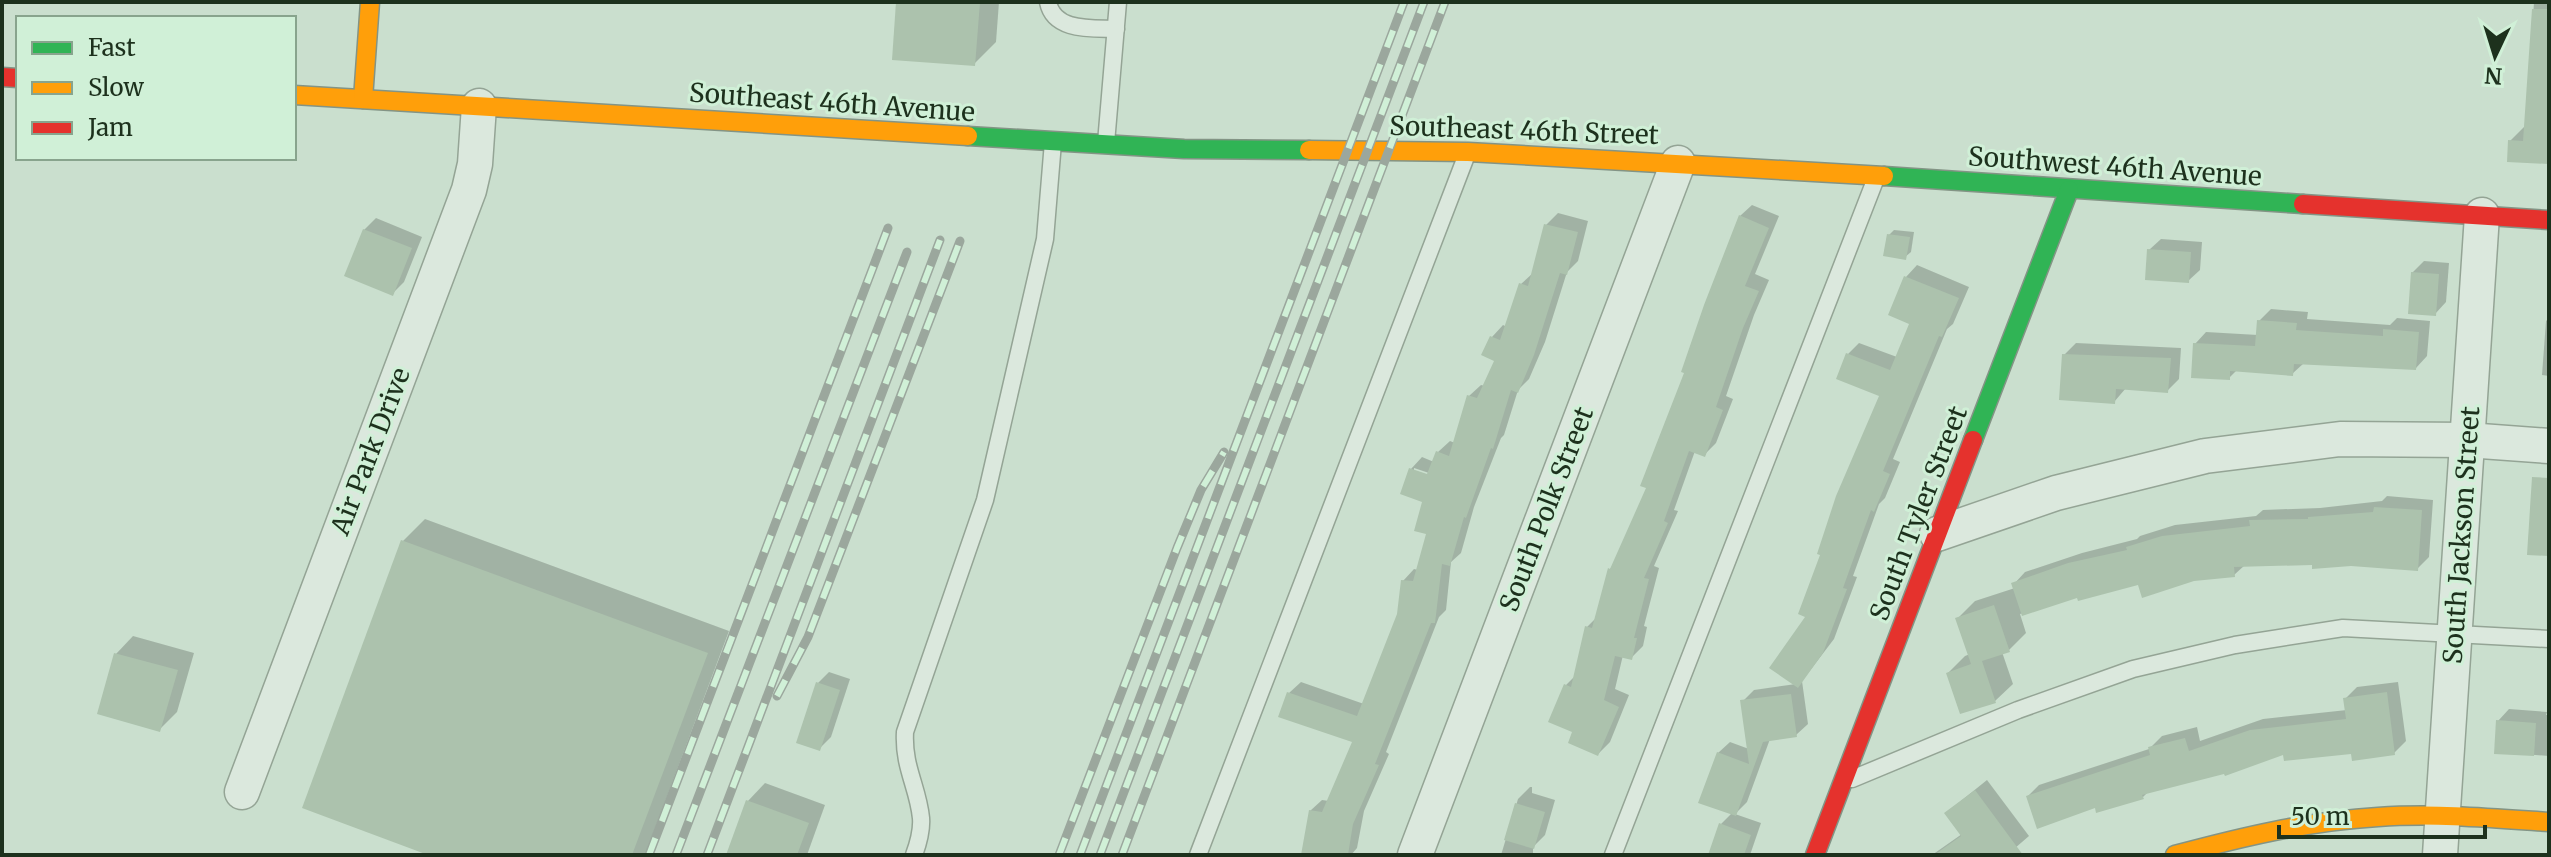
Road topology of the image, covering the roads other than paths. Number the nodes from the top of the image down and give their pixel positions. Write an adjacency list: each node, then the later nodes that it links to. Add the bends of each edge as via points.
1 (370, 2): 6 (main road)
2 (1048, 2): 4 (lane, via 1067,26)
3 (1118, 2): 4 (lane)
4 (1116, 29): 9 (lane)
5 (296, 95): 6 (main road, Southeast 46th Avenue)
6 (363, 99): 7 (main road, Southeast 46th Avenue)
7 (479, 106): 8 (main road, Southeast 46th Avenue); 23 (street, Air Park Drive, via 469,190)
8 (1053, 142): 9 (main road, Southeast 46th Avenue); 27 (lane, via 1045,239 985,500 905,732 904,754 921,819)
9 (1106, 145): 10 (main road, Southeast 46th Avenue)
10 (1368, 150): 11 (main road, Southeast 46th Street)
11 (1468, 152): 12 (main road, Southeast 46th Street); 28 (lane)
12 (1678, 163): 13 (main road, Southwest 46th Avenue); 29 (street, South Polk Street)
13 (1877, 176): 14 (main road, Southwest 46th Avenue); 30 (lane)
14 (2069, 190): 15 (main road, Southwest 46th Avenue); 19 (main road, South Tyler Street)
15 (2482, 215): 16 (main road, Southwest 46th Avenue); 17 (street, South Jackson Street)
16 (2549, 220)
17 (2467, 440): 18 (street); 19 (street, via 2340,439 2205,456 2056,493); 20 (street, South Jackson Street)
18 (2549, 446)
19 (1937, 534): 22 (main road, South Tyler Street)
20 (2455, 633): 21 (lane); 22 (lane, via 2343,628 2147,666 2018,710); 24 (street, South Jackson Street)
21 (2549, 639)
22 (1843, 783): 31 (main road, South Tyler Street)
23 (242, 792)
24 (2443, 815): 25 (main road); 26 (main road, via 2355,819); 34 (street, South Jackson Street)
25 (2549, 822)
26 (2265, 832): 32 (main road); 33 (lane)
27 (914, 855)
28 (1198, 855)
29 (1415, 855)
30 (1613, 855)
31 (1815, 855)
32 (2175, 855)
33 (2263, 855)
34 (2440, 855)

